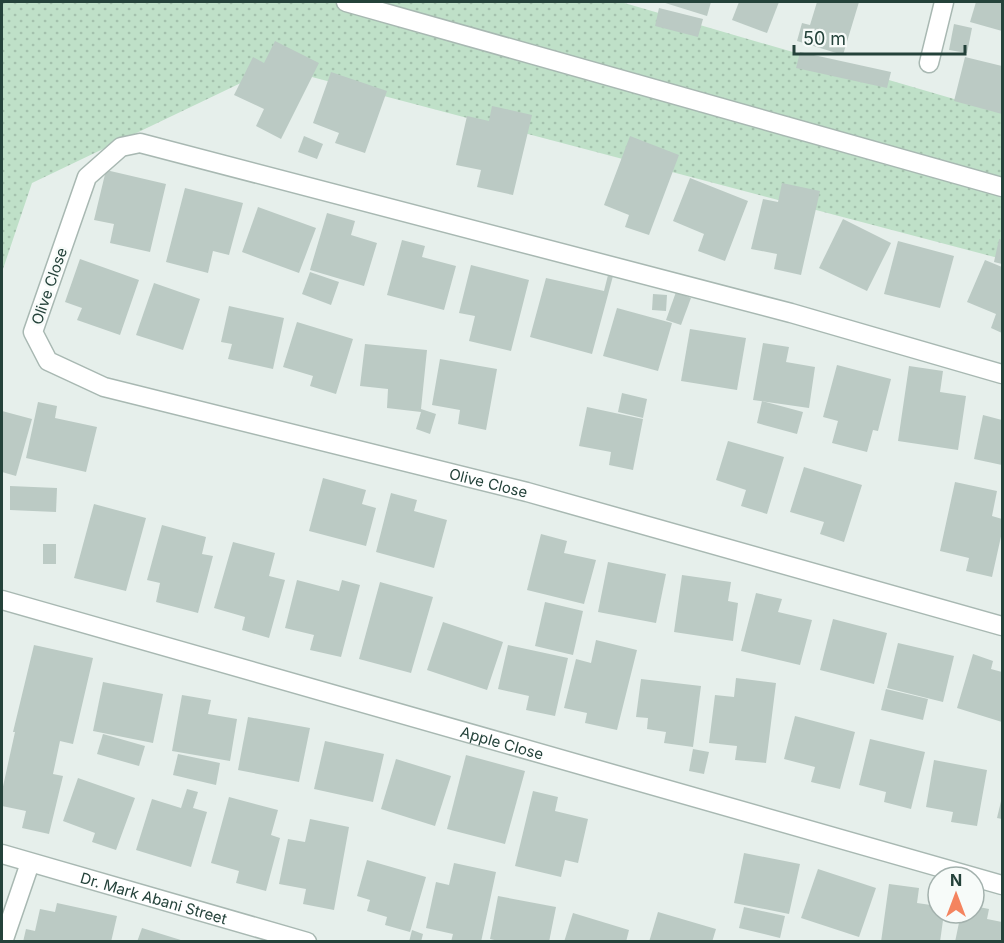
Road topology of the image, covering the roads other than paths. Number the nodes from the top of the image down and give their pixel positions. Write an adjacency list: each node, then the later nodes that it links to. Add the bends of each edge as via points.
1 (346, 2): 4 (street)
2 (944, 2): 3 (street)
3 (929, 63)
4 (1002, 186)
5 (1002, 374): 7 (street, Olive Close, via 791,313 140,143 121,147 87,177 33,332 48,361 104,387 527,492)
6 (2, 600): 10 (street, Apple Close)
7 (1002, 626)
8 (2, 854): 9 (street, Dr. Mark Abani Street)
9 (30, 863): 11 (street, Dr. Mark Abani Street); 12 (street)
10 (1002, 885)
11 (259, 935): 13 (street, Dr. Mark Abani Street)
12 (3, 942)
13 (307, 942)

